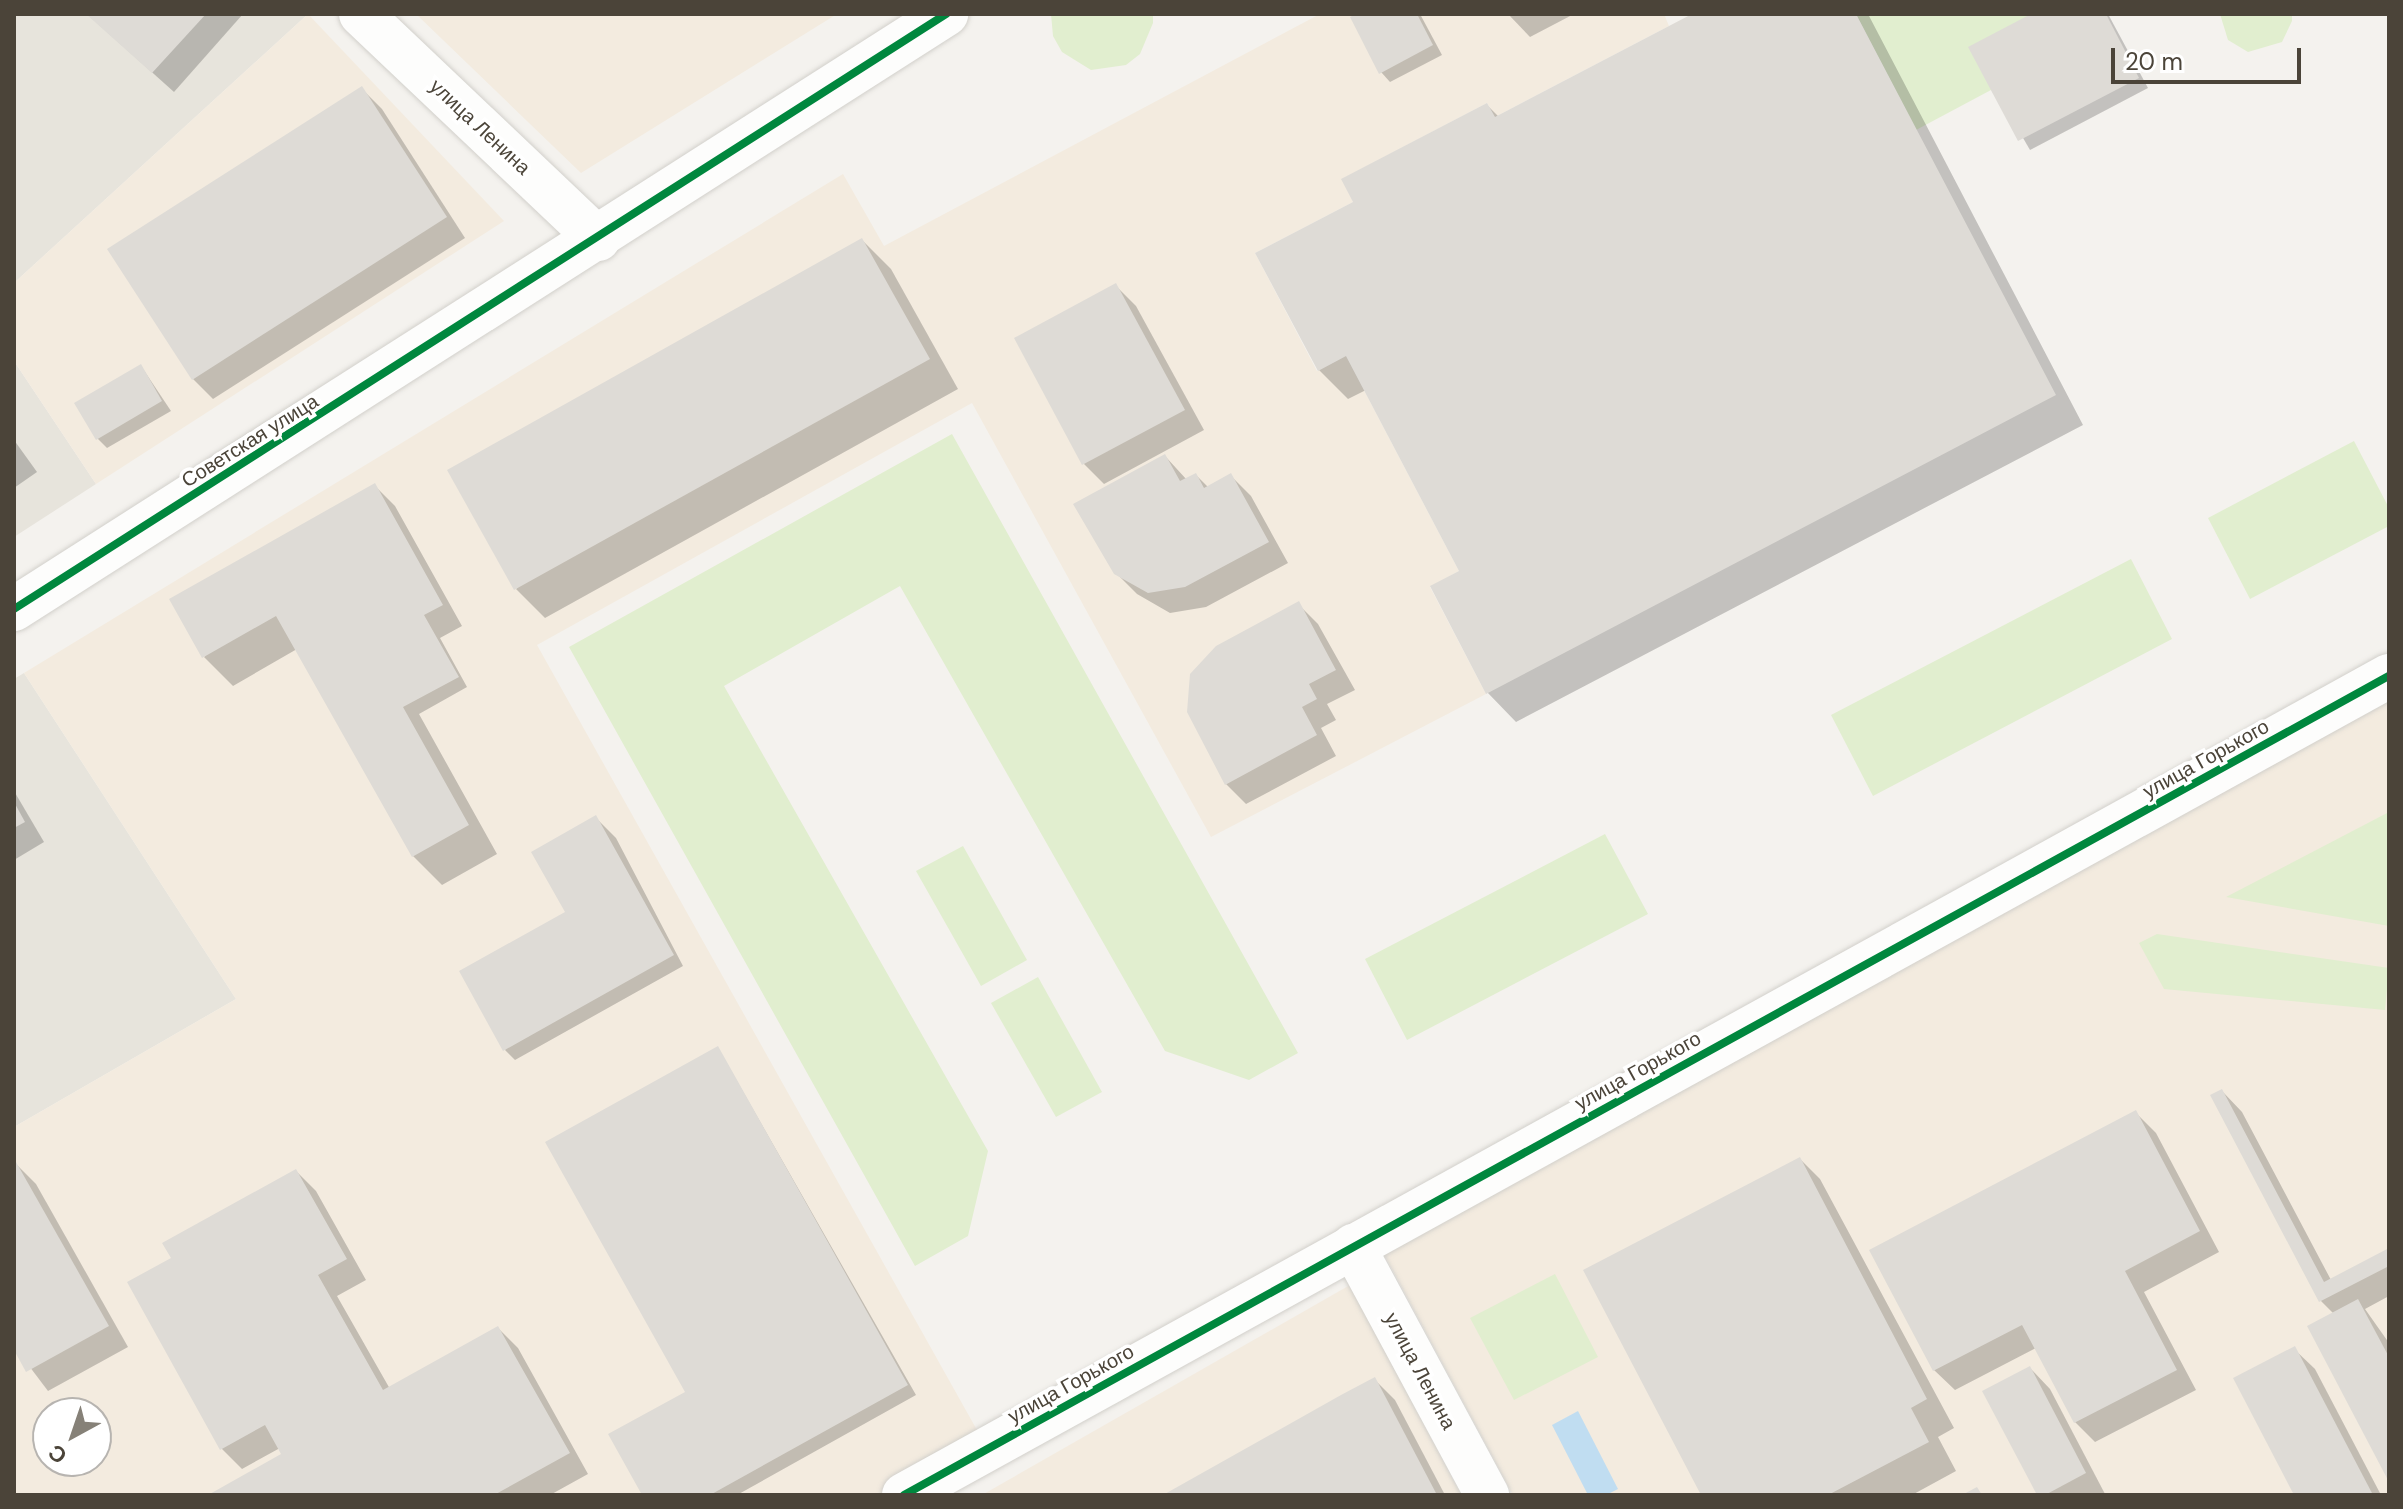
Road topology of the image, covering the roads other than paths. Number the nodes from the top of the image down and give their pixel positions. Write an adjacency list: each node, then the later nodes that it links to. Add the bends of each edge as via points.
1 (361, 14): 3 (street, улица Ленина)
2 (946, 14): 3 (street, Советская улица)
3 (598, 239): 4 (street, Советская улица)
4 (14, 609)
5 (2389, 676): 6 (street, улица Горького)
6 (1353, 1246): 7 (street, улица Горького); 8 (street, улица Ленина)
7 (904, 1495)
8 (1487, 1495)

